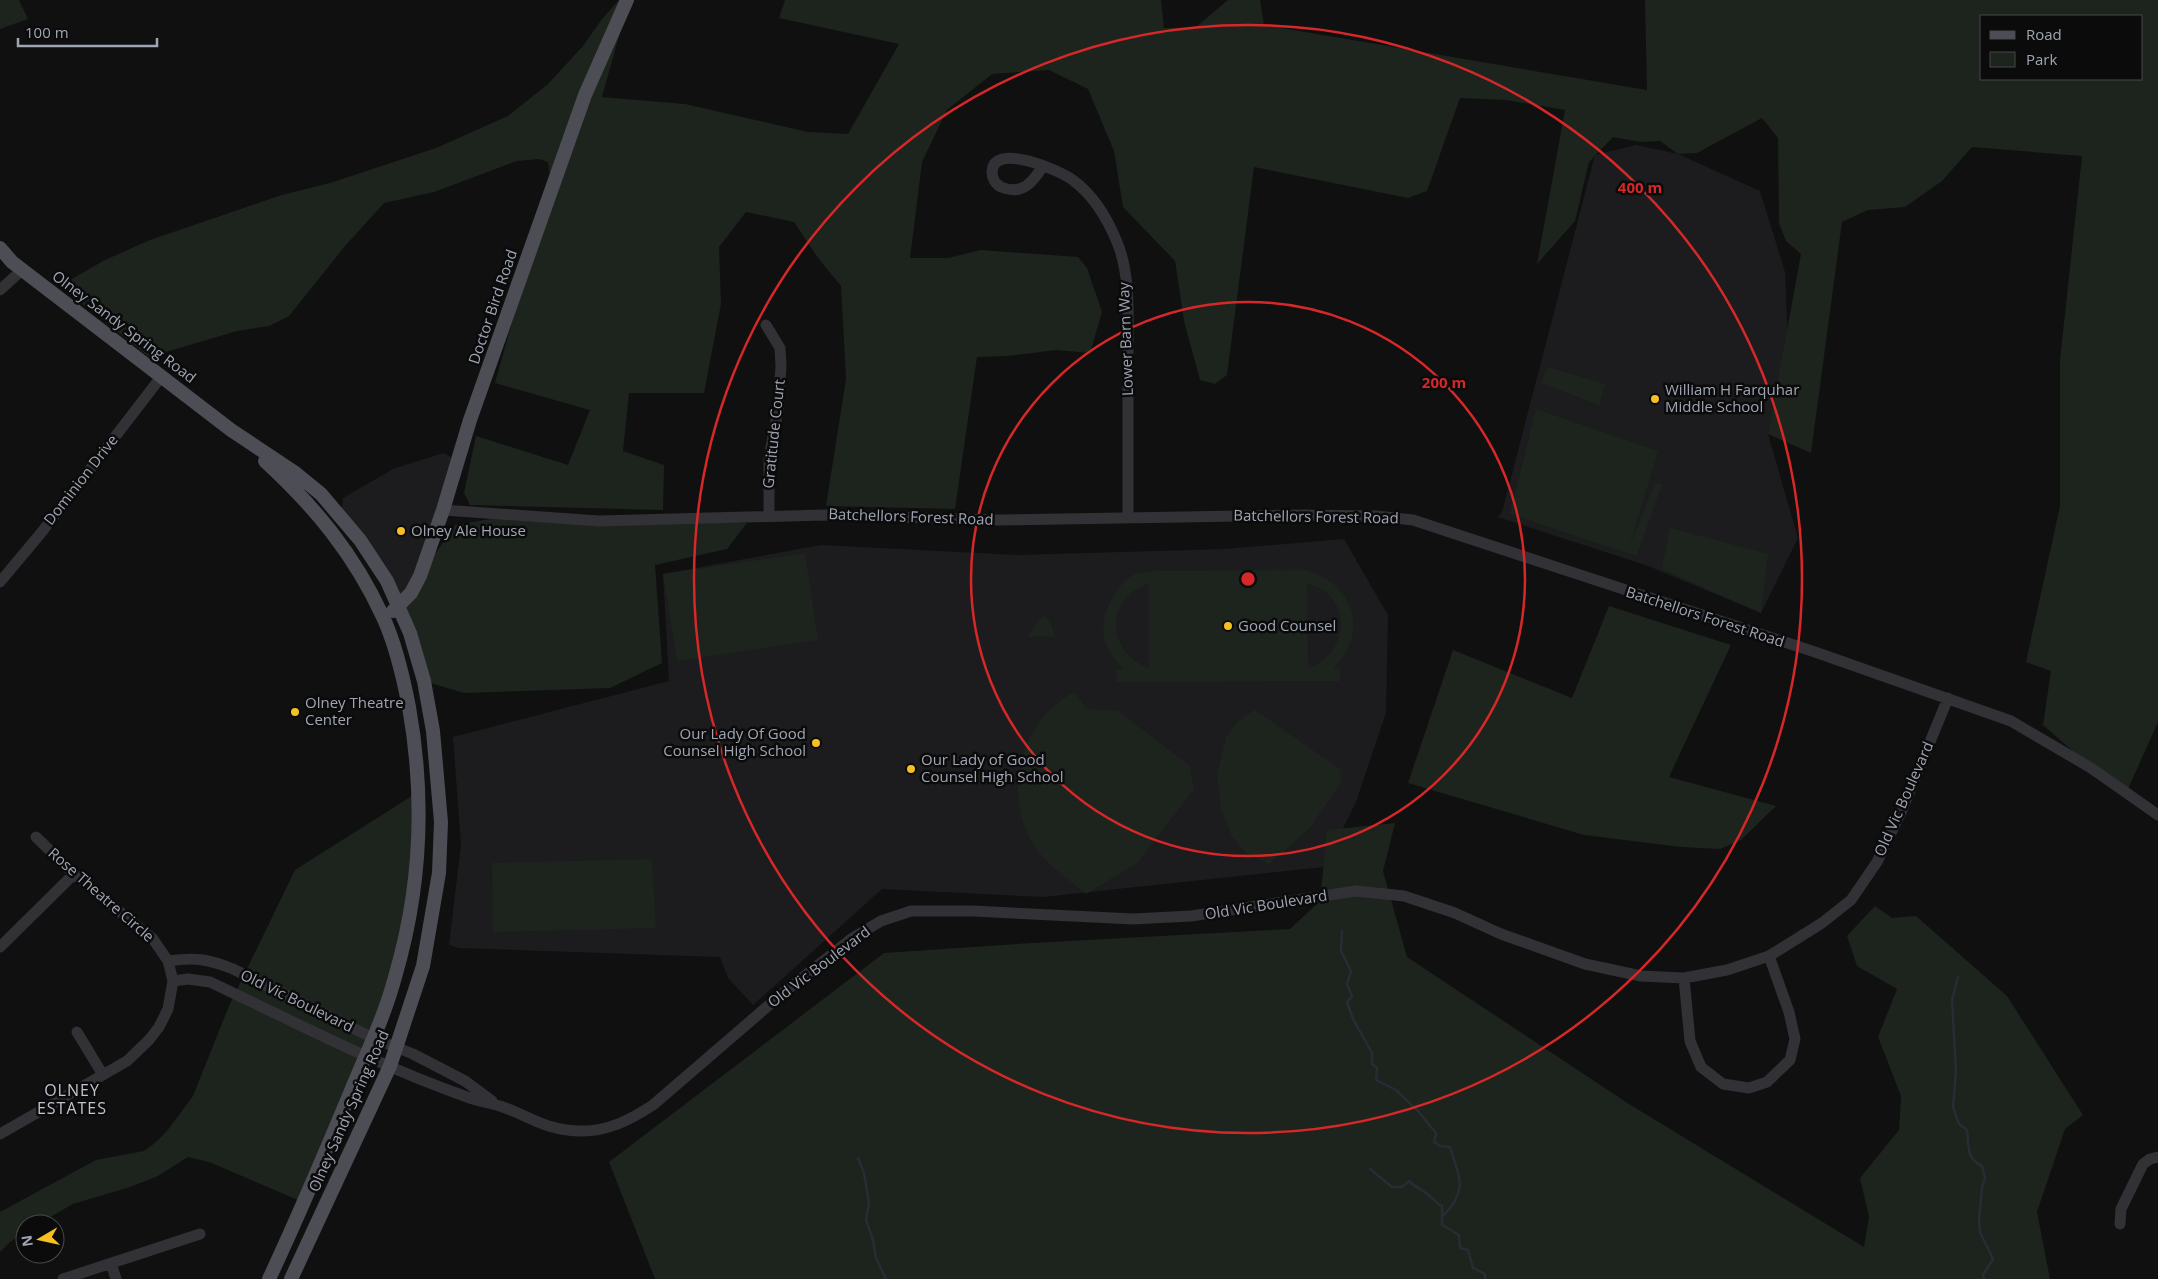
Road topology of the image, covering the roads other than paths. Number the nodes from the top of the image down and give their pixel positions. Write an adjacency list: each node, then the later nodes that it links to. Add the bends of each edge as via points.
1 (626, 0): 9 (main road, Doctor Bird Road, via 585,95 470,420)
2 (1043, 166): 11 (street, Lower Barn Way, via 1073,180 1087,192 1118,244 1128,312)
3 (0, 248): 4 (main road, Olney Sandy Spring Road)
4 (22, 270): 5 (street); 7 (main road, Olney Sandy Spring Road)
5 (0, 290)
6 (766, 325): 10 (street, Gratitude Court, via 780,348 781,366 770,458)
7 (161, 377): 8 (main road, Olney Sandy Spring Road); 12 (street, Dominion Drive)
8 (231, 430): 13 (main road, Olney Sandy Spring Road, via 321,494 373,559); 14 (main road, Olney Sandy Spring Road, via 287,481 328,526)
9 (443, 510): 10 (street, Batchellors Forest Road, via 599,521); 13 (main road, Doctor Bird Road, via 420,576)
10 (769, 516): 11 (street, Batchellors Forest Road, via 996,520)
11 (1128, 517): 15 (street, Batchellors Forest Road, via 1303,515 1413,520)
12 (0, 582)
13 (399, 606): 14 (main road, Doctor Bird Road); 28 (main road, Olney Sandy Spring Road, via 424,681 433,731 441,822 434,912 423,966)
14 (384, 618): 27 (main road, Olney Sandy Spring Road, via 398,658 412,727 418,770 419,822 414,890 403,950)
15 (1948, 698): 16 (street, Batchellors Forest Road, via 2011,721 2040,737); 20 (street, Old Vic Boulevard, via 1902,810 1877,862 1851,900 1822,923)
16 (2158, 815)
17 (36, 837): 18 (street, Rose Theatre Circle)
18 (74, 874): 19 (street); 21 (street, Rose Theatre Circle, via 153,940)
19 (0, 947)
20 (1769, 956): 23 (street, Old Vic Boulevard, via 1727,970); 23 (street, via 1795,1039 1790,1060 1767,1082 1749,1088 1723,1084 1701,1067 1690,1041)
21 (168, 961): 22 (street, Old Vic Boulevard, via 199,958); 24 (street, Rose Theatre Circle)
22 (233, 969): 25 (street); 27 (street, Old Vic Boulevard)
23 (1684, 978): 32 (street, Old Vic Boulevard, via 1641,976 1585,964 1404,896 1356,891 1191,916 1133,919 955,910 911,911 881,921 851,939 652,1105 616,1126 580,1131 544,1126)
24 (174, 981): 25 (street, Old Vic Boulevard, via 199,979); 31 (street, Rose Theatre Circle, via 168,1009 150,1040 127,1061)
25 (224, 989): 29 (street, Old Vic Boulevard)
26 (77, 1032): 31 (street)
27 (373, 1038): 28 (street, Old Vic Boulevard); 29 (main road, Olney Sandy Spring Road)
28 (398, 1046): 30 (main road, Olney Sandy Spring Road); 32 (street, Old Vic Boulevard, via 465,1082)
29 (366, 1056): 30 (street, Old Vic Boulevard); 40 (main road, Olney Sandy Spring Road)
30 (390, 1066): 32 (street, Old Vic Boulevard); 41 (main road, Olney Sandy Spring Road)
31 (103, 1075): 33 (street, Rose Theatre Circle)
32 (498, 1106)
33 (0, 1134)
34 (2158, 1157): 35 (street, via 2143,1164 2121,1209)
35 (2120, 1224)
36 (200, 1234): 37 (street)
37 (111, 1263): 38 (street); 39 (street)
38 (63, 1279)
39 (116, 1279)
40 (269, 1279)
41 (291, 1279)

